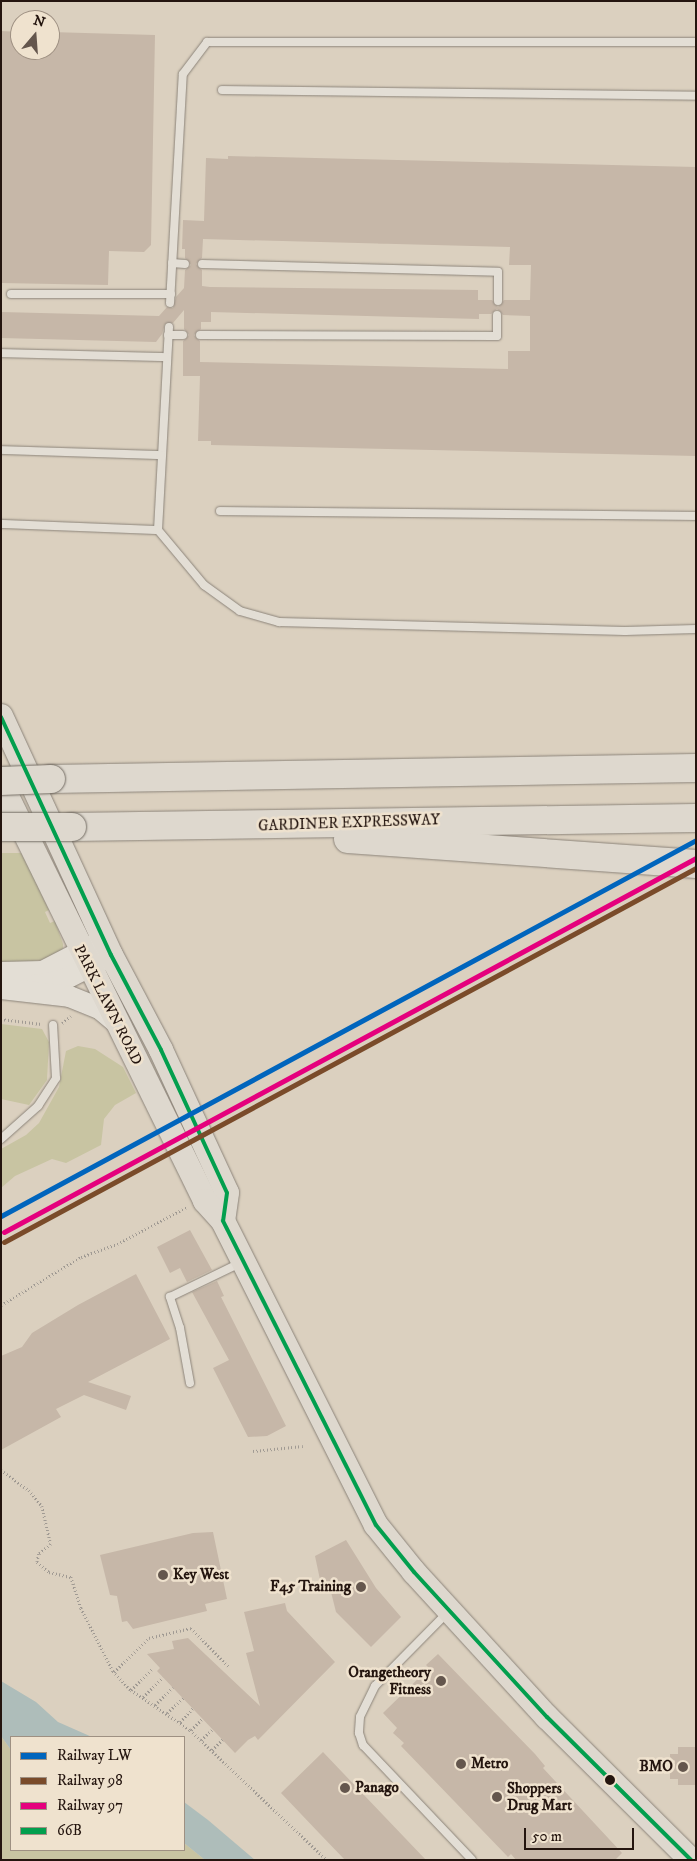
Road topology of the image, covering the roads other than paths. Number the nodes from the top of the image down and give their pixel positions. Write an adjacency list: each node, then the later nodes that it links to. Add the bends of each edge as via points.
1 (696, 42): 4 (lane, via 207,42 183,74)
2 (222, 90): 3 (lane)
3 (696, 96)
4 (172, 263): 5 (lane); 8 (lane)
5 (185, 264)
6 (202, 264): 9 (lane, via 498,272)
7 (11, 294): 8 (lane)
8 (171, 294): 10 (lane)
9 (498, 300)
10 (170, 303)
11 (498, 315): 13 (lane, via 497,336)
12 (184, 335): 15 (lane, via 169,331)
13 (200, 335)
14 (1, 353): 15 (lane)
15 (167, 357): 17 (lane)
16 (1, 450): 17 (lane)
17 (161, 455): 21 (lane)
18 (220, 511): 19 (lane)
19 (696, 516)
20 (1, 524): 21 (lane)
21 (158, 530): 22 (lane, via 204,585 240,611 279,622 625,632)
22 (696, 629)
23 (1, 716): 30 (main road, PARK LAWN ROAD)
24 (696, 768): 25 (highway, bridge)
25 (1, 782): 31 (main road, PARK LAWN ROAD)
26 (696, 818): 28 (highway, GARDINER EXPRESSWAY, via 560,818)
27 (1, 827): 28 (highway, GARDINER EXPRESSWAY, bridge)
28 (172, 828): 29 (highway)
29 (696, 864)
30 (108, 947): 31 (main road); 36 (main road, PARK LAWN ROAD, via 161,1050 227,1193)
31 (85, 959): 32 (main road); 33 (main road, PARK LAWN ROAD)
32 (3, 983): 33 (main road, via 69,996 99,1008)
33 (118, 1023): 36 (main road, PARK LAWN ROAD, via 205,1200)
34 (53, 1025): 35 (lane, via 56,1078 38,1106)
35 (1, 1139)
36 (223, 1221): 37 (main road, PARK LAWN ROAD)
37 (244, 1262): 38 (lane, via 170,1297 180,1328); 39 (main road, PARK LAWN ROAD, via 376,1525)
38 (190, 1383)
39 (449, 1611): 40 (lane, via 374,1686 360,1717 358,1733 363,1745); 41 (main road, PARK LAWN ROAD, via 547,1717)
40 (472, 1860)
41 (691, 1860)

